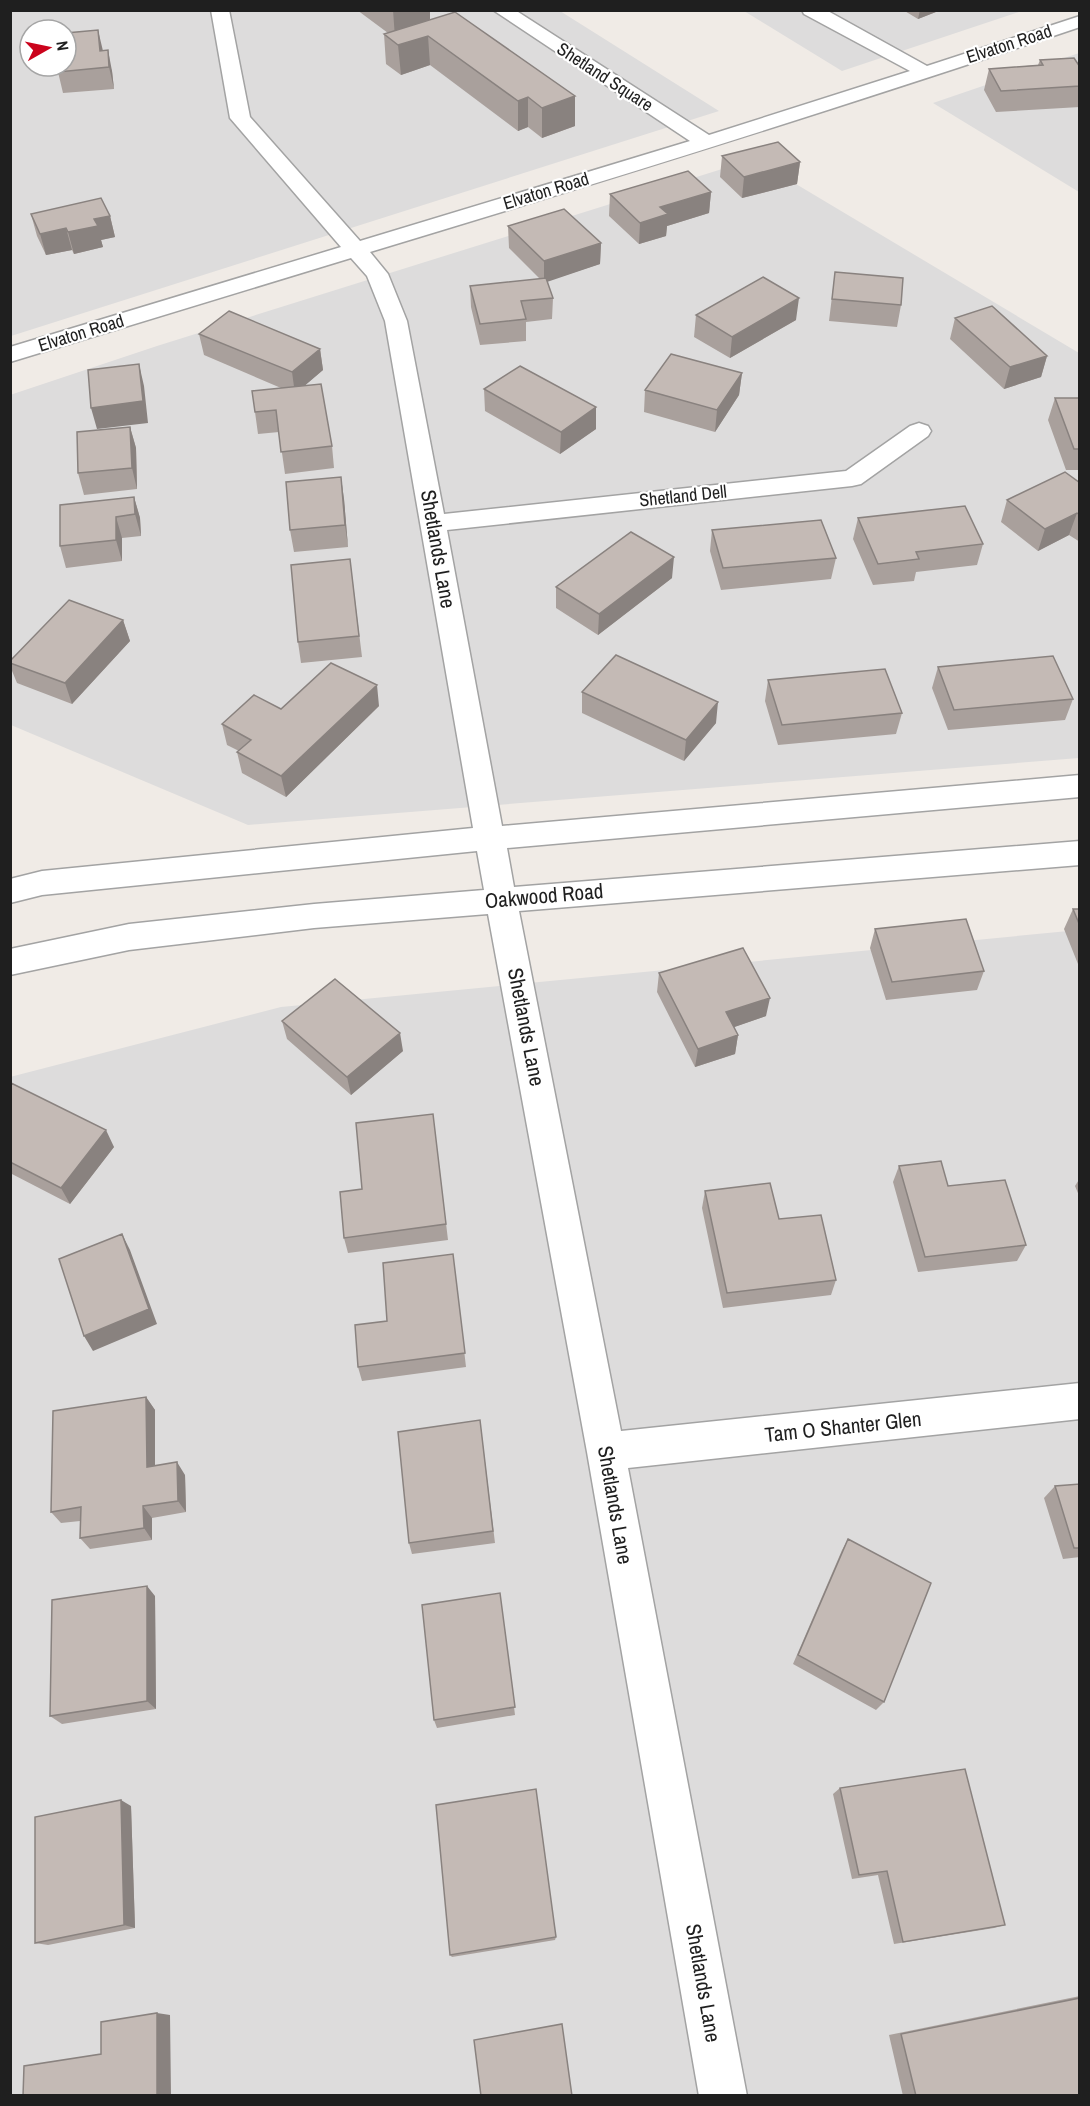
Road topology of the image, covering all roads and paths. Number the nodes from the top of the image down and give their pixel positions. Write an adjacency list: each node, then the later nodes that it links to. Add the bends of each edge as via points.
1 (220, 10): 7 (street, Shetlands Lane, via 240,118)
2 (502, 10): 6 (street, Shetland Square)
3 (811, 10): 5 (street)
4 (1068, 24): 5 (street, Elvaton Road)
5 (925, 72): 6 (street, Elvaton Road)
6 (708, 143): 7 (street, Elvaton Road)
7 (355, 248): 8 (street, Elvaton Road); 10 (street, Shetlands Lane, via 377,274 396,321)
8 (10, 355)
9 (919, 431): 10 (street, Shetland Dell, via 852,478)
10 (433, 523): 12 (street, Shetlands Lane)
11 (1080, 786): 12 (street)
12 (491, 837): 14 (street, via 54,882); 15 (street, Shetlands Lane)
13 (1080, 853): 15 (street, Oakwood Road)
14 (10, 891)
15 (501, 900): 16 (street, Oakwood Road, via 129,937); 18 (street, Shetlands Lane)
16 (10, 962)
17 (1080, 1401): 18 (street, Tam O Shanter Glen)
18 (606, 1452): 19 (street, Shetlands Lane)
19 (723, 2096)

